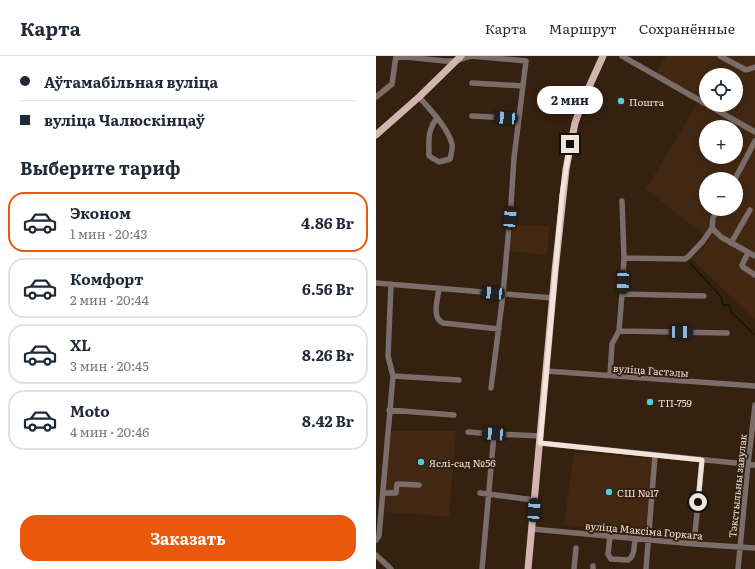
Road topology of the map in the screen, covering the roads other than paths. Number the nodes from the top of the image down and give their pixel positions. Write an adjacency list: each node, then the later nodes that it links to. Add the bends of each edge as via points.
1 (396, 56): 5 (street); 9 (street, via 392,84)
2 (603, 56): 35 (main road, via 584,98 570,144 562,195)
3 (622, 56): 11 (street)
4 (720, 56): 6 (street, via 746,70)
5 (458, 59): 8 (street, via 471,56 526,61); 10 (main road)
6 (755, 67)
7 (472, 83): 8 (street)
8 (523, 86): 14 (street)
9 (376, 97)
10 (419, 97): 15 (street); 17 (main road)
11 (699, 99)
12 (721, 112): 16 (street)
13 (472, 116): 14 (street)
14 (519, 116): 32 (street)
15 (437, 118): 15 (street, via 452,143 450,159 439,162 429,156 428,138 431,126)
16 (755, 132)
17 (376, 136)
18 (755, 141): 19 (street)
19 (738, 172)
20 (622, 201): 27 (street)
21 (750, 210): 24 (street)
22 (714, 216): 23 (street)
23 (712, 228): 24 (street); 27 (street, via 685,259)
24 (731, 243): 25 (street)
25 (748, 253): 26 (street); 28 (street, via 742,265)
26 (755, 256)
27 (624, 258): 33 (street)
28 (755, 275)
29 (376, 282): 30 (street)
30 (391, 284): 31 (street); 40 (street, via 388,356)
31 (439, 288): 32 (street); 36 (street, via 436,317 439,322)
32 (503, 294): 35 (street); 36 (street)
33 (622, 294): 34 (street); 37 (street)
34 (704, 296)
35 (553, 298): 39 (main road)
36 (499, 329): 44 (street)
37 (619, 331): 38 (street); 41 (street, via 612,344)
38 (727, 333)
39 (546, 371): 41 (street, вуліца Гастэлы); 50 (main road)
40 (393, 376): 42 (street); 46 (street)
41 (610, 376): 43 (street, вуліца Гастэлы)
42 (459, 380)
43 (755, 386)
44 (491, 388)
45 (755, 405): 53 (street, Тэкстыльны завулак)
46 (389, 410): 47 (street); 56 (street)
47 (454, 415)
48 (468, 432): 49 (street)
49 (494, 434): 50 (street); 58 (street)
50 (540, 440): 51 (street); 59 (main road)
51 (655, 456): 52 (street); 64 (street)
52 (702, 460): 53 (street); 65 (street)
53 (748, 464): 54 (street); 66 (street, Тэкстыльны завулак)
54 (755, 465)
55 (419, 485): 56 (street, via 397,484 396,493)
56 (383, 493): 63 (street, via 379,536)
57 (480, 493): 58 (street)
58 (489, 494): 59 (street); 71 (street)
59 (534, 500): 60 (main road)
60 (532, 529): 61 (street, вуліца Максіма Горкага); 72 (main road)
61 (610, 536): 62 (street, вуліца Максіма Горкага); 62 (street, via 608,554 611,559 631,559)
62 (635, 539): 64 (street, вуліца Максіма Горкага)
63 (376, 540)
64 (648, 540): 65 (street, вуліца Максіма Горкага); 74 (street)
65 (694, 544): 66 (street, вуліца Максіма Горкага)
66 (740, 547): 68 (street, вуліца Максіма Горкага); 75 (street, Тэкстыльны завулак)
67 (576, 548): 73 (street)
68 (755, 548)
69 (376, 555): 70 (street)
70 (391, 569)
71 (482, 569)
72 (528, 569)
73 (574, 569)
74 (646, 569)
75 (738, 569)

